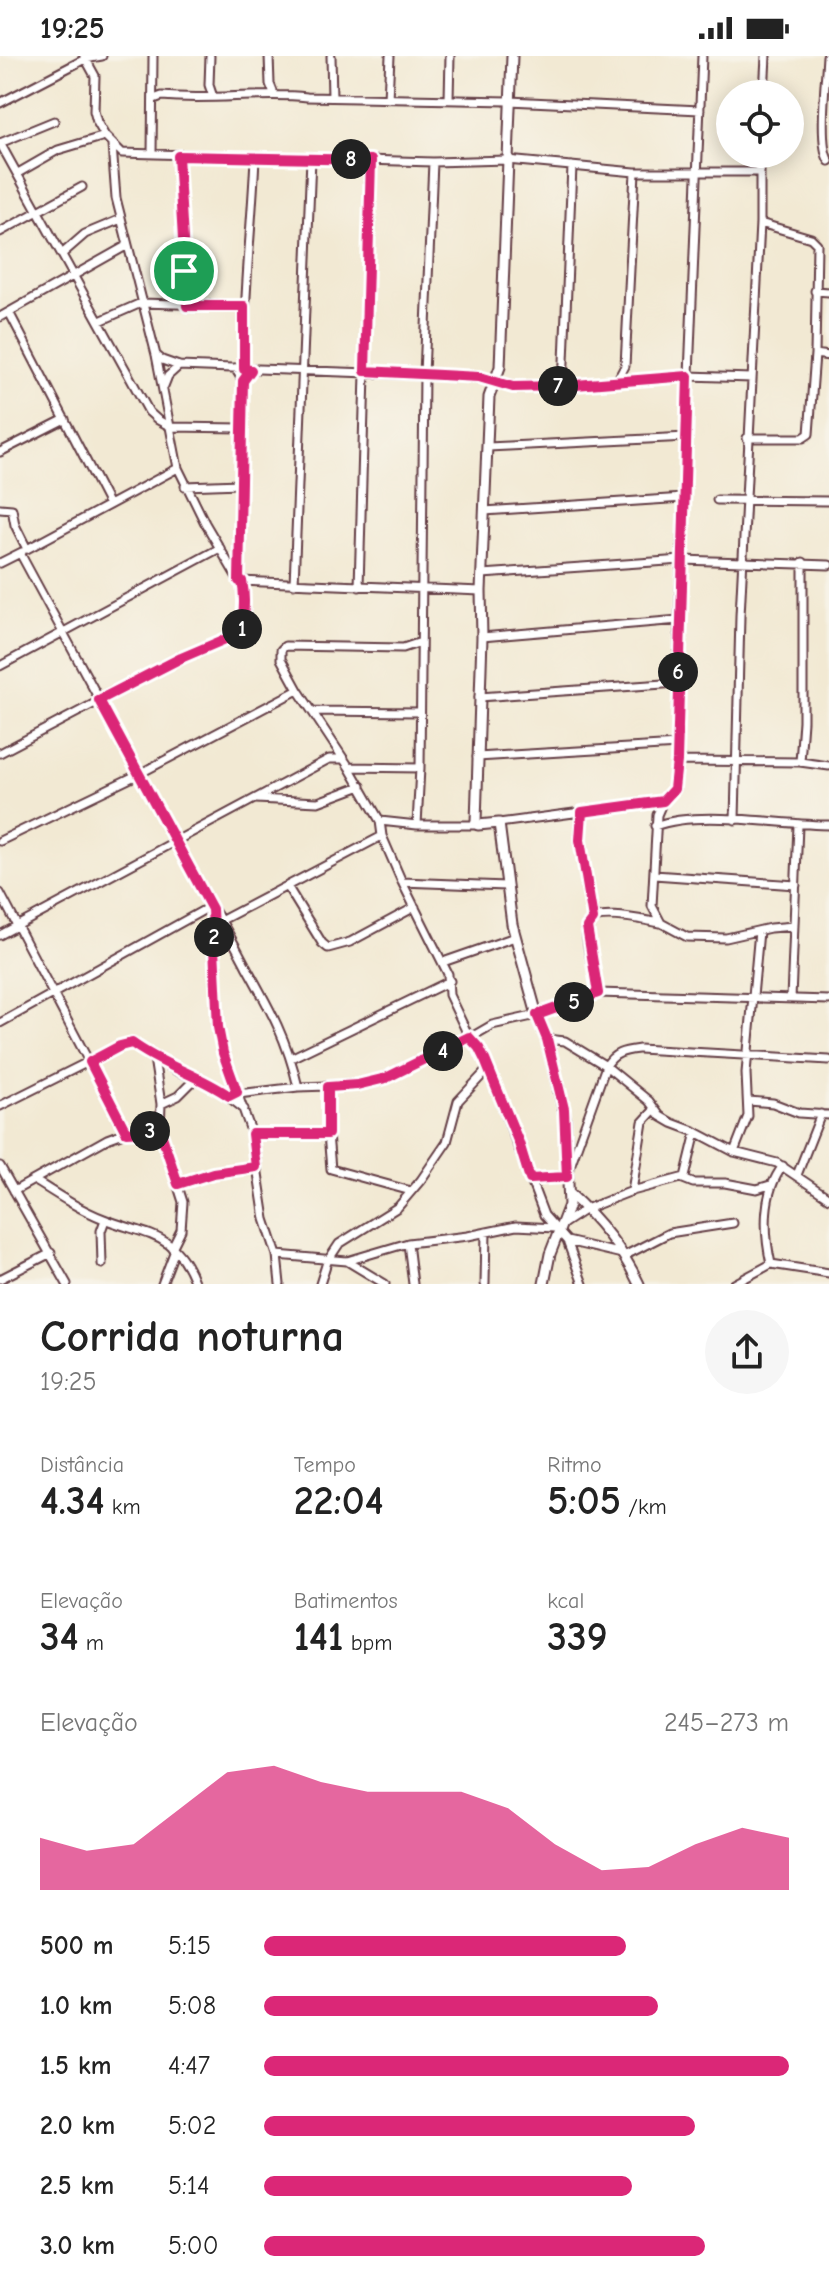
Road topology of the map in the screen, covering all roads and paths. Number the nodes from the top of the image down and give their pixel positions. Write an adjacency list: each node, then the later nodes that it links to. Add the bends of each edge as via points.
1 (100, 56): 12 (street); 13 (street)
2 (153, 56): 17 (street)
3 (210, 56): 15 (street)
4 (269, 56): 16 (street)
5 (331, 56): 20 (street)
6 (390, 56): 21 (street)
7 (450, 56): 22 (street)
8 (512, 56): 23 (street)
9 (702, 56): 25 (street)
10 (766, 56): 14 (street)
11 (827, 56): 38 (street, via 824,152)
12 (84, 57): 13 (street); 24 (street)
13 (95, 76): 27 (street, via 94,111)
14 (765, 80)
15 (209, 85): 18 (street); 19 (street)
16 (269, 94): 19 (street); 20 (street)
17 (158, 97): 18 (street); 31 (street)
18 (203, 97): 19 (street)
19 (213, 97)
20 (332, 97): 21 (street)
21 (388, 99): 22 (street)
22 (449, 99): 23 (street)
23 (509, 101): 25 (street); 36 (street)
24 (0, 103)
25 (700, 110): 45 (street)
26 (54, 121): 28 (street)
27 (105, 136): 29 (street); 44 (street, via 58,150)
28 (1, 145): 44 (street)
29 (112, 145): 30 (street); 37 (street)
30 (122, 153): 31 (street); 37 (street)
31 (152, 154): 32 (street)
32 (178, 156): 33 (street); 57 (street)
33 (255, 157): 34 (street); 58 (street)
34 (311, 158): 35 (street); 68 (street)
35 (371, 160): 39 (street); 69 (street)
36 (507, 160): 39 (street); 40 (street); 76 (street, via 500,367)
37 (114, 161): 48 (street)
38 (829, 161)
39 (433, 162): 70 (street)
40 (572, 166): 42 (street); 77 (street)
41 (759, 168): 43 (street)
42 (635, 172): 45 (street); 66 (street)
43 (759, 172): 45 (street); 49 (street)
44 (18, 173): 47 (street)
45 (696, 173): 71 (street)
46 (82, 187): 47 (street)
47 (38, 212): 50 (street); 52 (street)
48 (121, 219): 51 (street); 52 (street, via 85,234)
49 (760, 223): 54 (street, via 815,241); 72 (street)
50 (0, 232)
51 (126, 246): 53 (street); 56 (street)
52 (62, 254): 53 (street)
53 (75, 277): 59 (street); 61 (street)
54 (815, 291): 55 (street); 62 (street)
55 (829, 292)
56 (141, 303): 57 (street); 61 (street); 63 (street)
57 (187, 306): 58 (street)
58 (244, 306): 67 (street)
59 (9, 312): 60 (street); 79 (street)
60 (0, 317)
61 (100, 321): 80 (street, via 149,412)
62 (815, 354): 64 (street); 83 (street, via 809,434)
63 (156, 355): 65 (street); 78 (street)
64 (829, 356)
65 (179, 366): 67 (street); 78 (street)
66 (625, 366): 73 (street); 75 (street)
67 (243, 369): 68 (street); 74 (street); 74 (street)
68 (304, 369): 69 (street); 105 (street)
69 (365, 371): 70 (street); 106 (street)
70 (424, 374): 76 (street); 107 (street)
71 (688, 376): 72 (street); 73 (street); 82 (street)
72 (752, 378): 83 (street)
73 (637, 379): 75 (street)
74 (243, 381): 81 (street)
75 (617, 381): 77 (street)
76 (495, 382): 77 (street); 84 (street, via 489,397)
77 (563, 386)
78 (163, 388): 80 (street)
79 (65, 419): 85 (street); 93 (street)
80 (171, 427): 81 (street); 86 (street)
81 (242, 428): 87 (street)
82 (687, 437): 84 (street); 89 (street)
83 (747, 438): 91 (street)
84 (488, 447): 95 (street)
85 (0, 452)
86 (178, 468): 88 (street); 93 (street)
87 (240, 484): 88 (street); 104 (street)
88 (185, 486): 96 (street)
89 (684, 498): 95 (street); 98 (street)
90 (717, 500): 91 (street)
91 (746, 501): 92 (street); 99 (street)
92 (829, 501)
93 (109, 505): 97 (street)
94 (0, 508): 97 (street, via 12,509)
95 (484, 511): 103 (street)
96 (220, 548): 104 (street); 110 (street)
97 (23, 551): 101 (street); 110 (street)
98 (682, 560): 99 (street); 103 (street); 109 (street)
99 (743, 562): 100 (street); 129 (street)
100 (803, 562): 102 (street); 130 (street)
101 (0, 563)
102 (829, 565)
103 (482, 574): 108 (street)
104 (241, 581): 105 (street); 119 (street, via 242,632)
105 (294, 584): 106 (street)
106 (359, 587): 107 (street)
107 (421, 587): 108 (street); 112 (street)
108 (481, 591): 111 (street)
109 (679, 620): 111 (street); 116 (street)
110 (64, 633): 115 (street); 119 (street)
111 (482, 637): 118 (street)
112 (421, 642): 113 (street); 114 (street)
113 (403, 648): 114 (street); 117 (street, via 285,646 281,659)
114 (421, 656): 121 (street)
115 (0, 666)
116 (678, 683): 118 (street); 123 (street)
117 (298, 690): 120 (street); 134 (street)
118 (479, 697): 125 (street)
119 (99, 700): 124 (street); 134 (street)
120 (312, 711): 121 (street); 122 (street)
121 (419, 712): 133 (street)
122 (334, 745): 126 (street); 127 (street)
123 (678, 745): 125 (street); 128 (street)
124 (0, 753)
125 (477, 757): 143 (street)
126 (329, 759): 127 (street); 136 (street)
127 (344, 759): 132 (street)
128 (677, 761): 129 (street); 137 (street, via 674,789)
129 (735, 761): 130 (street); 139 (street)
130 (800, 762): 131 (street)
131 (829, 766)
132 (349, 767): 133 (street); 135 (street)
133 (420, 768): 142 (street)
134 (139, 774): 148 (street); 149 (street)
135 (361, 786): 136 (street, via 318,802); 140 (street)
136 (254, 799): 148 (street)
137 (663, 801): 138 (street); 146 (street)
138 (582, 812): 141 (street); 159 (street, via 580,840)
139 (735, 820): 144 (street); 146 (street, via 675,820)
140 (380, 821): 142 (street); 147 (street)
141 (499, 823): 143 (street); 155 (street)
142 (417, 825): 143 (street)
143 (478, 825)
144 (798, 825): 145 (street); 153 (street)
145 (829, 825)
146 (655, 826): 150 (street)
147 (382, 836): 151 (street); 154 (street)
148 (176, 838): 158 (street); 162 (street)
149 (0, 841)
150 (654, 875): 153 (street); 161 (street, via 652,906)
151 (402, 882): 152 (street); 157 (street)
152 (418, 883): 155 (street); 157 (street)
153 (796, 885): 163 (street)
154 (287, 886): 157 (street, via 328,948 350,942); 160 (street)
155 (506, 886): 167 (street)
156 (0, 893): 162 (street)
157 (413, 904): 168 (street)
158 (212, 907): 160 (street); 165 (street); 170 (street)
159 (593, 919): 161 (street, via 619,916); 171 (street, via 587,927 588,942)
160 (222, 920): 165 (street); 181 (street)
161 (661, 923): 164 (street, via 687,937 726,938)
162 (18, 925): 166 (street); 170 (street)
163 (794, 926): 164 (street); 173 (street)
164 (759, 931): 172 (street)
165 (214, 933): 189 (street, via 218,1027)
166 (0, 935)
167 (515, 937): 168 (street); 175 (street)
168 (443, 962): 169 (street)
169 (450, 981): 177 (street, via 449,995); 181 (street)
170 (53, 993): 176 (street); 183 (street)
171 (598, 993): 172 (street); 175 (street)
172 (752, 998): 173 (street); 179 (street)
173 (791, 999): 174 (street)
174 (829, 1000)
175 (537, 1015): 177 (street, via 492,1025); 178 (street)
176 (0, 1023)
177 (469, 1037): 185 (street); 188 (street, via 386,1078)
178 (547, 1039): 184 (street, via 565,1041); 205 (street, via 565,1117)
179 (748, 1056): 182 (street); 184 (street, via 639,1049 621,1052); 190 (street)
180 (154, 1058): 183 (street, via 132,1043); 186 (street); 191 (street)
181 (291, 1058): 187 (street)
182 (829, 1060)
183 (90, 1062): 192 (street); 196 (street)
184 (606, 1066): 193 (street); 205 (street)
185 (488, 1069): 206 (street); 212 (street, via 458,1101 441,1153)
186 (196, 1078): 189 (street); 191 (street)
187 (298, 1087): 188 (street); 189 (street)
188 (328, 1087): 199 (street)
189 (235, 1094): 198 (street)
190 (749, 1101): 194 (street); 200 (street)
191 (161, 1104): 195 (street)
192 (0, 1106)
193 (654, 1110): 197 (street); 213 (street, via 643,1122)
194 (825, 1114): 204 (street)
195 (160, 1130): 196 (street); 209 (street)
196 (126, 1132): 208 (street)
197 (696, 1132): 200 (street); 207 (street)
198 (252, 1134): 199 (street); 203 (street)
199 (328, 1134): 212 (street, via 333,1170)
200 (734, 1152): 202 (street)
201 (0, 1166): 211 (street)
202 (783, 1166): 204 (street); 210 (street)
203 (256, 1167): 209 (street); 225 (street)
204 (797, 1175): 215 (street)
205 (567, 1176): 206 (street); 214 (street)
206 (530, 1179): 219 (street, via 544,1215)
207 (683, 1179): 210 (street, via 757,1189); 213 (street)
208 (34, 1180): 211 (street); 217 (street)
209 (178, 1184): 223 (street, via 183,1216)
210 (770, 1185): 230 (street, via 766,1239)
211 (14, 1191): 224 (street)
212 (411, 1191): 227 (street, via 398,1207 345,1239)
213 (632, 1191): 216 (street)
214 (569, 1193): 216 (street); 219 (street)
215 (829, 1198)
216 (586, 1209): 219 (street); 226 (street)
217 (105, 1220): 223 (street, via 153,1234); 229 (street)
218 (733, 1223): 226 (street, via 669,1233)
219 (559, 1228): 220 (street, via 516,1226); 221 (street); 241 (street)
220 (486, 1232): 222 (street); 240 (street)
221 (567, 1241): 226 (street); 242 (street)
222 (408, 1243): 228 (street); 239 (street)
223 (174, 1249): 234 (street); 235 (street)
224 (51, 1253): 232 (street); 233 (street)
225 (277, 1255): 227 (street); 236 (street)
226 (623, 1255): 243 (street)
227 (329, 1258): 228 (street); 237 (street)
228 (347, 1261): 238 (street)
229 (102, 1264)
230 (771, 1264): 231 (street); 244 (street)
231 (829, 1273)
232 (0, 1279)
233 (67, 1284)
234 (162, 1284)
235 (195, 1284)
236 (280, 1284)
237 (320, 1284)
238 (385, 1284)
239 (413, 1284)
240 (485, 1284)
241 (544, 1284)
242 (583, 1284)
243 (639, 1284)
244 (734, 1284)

